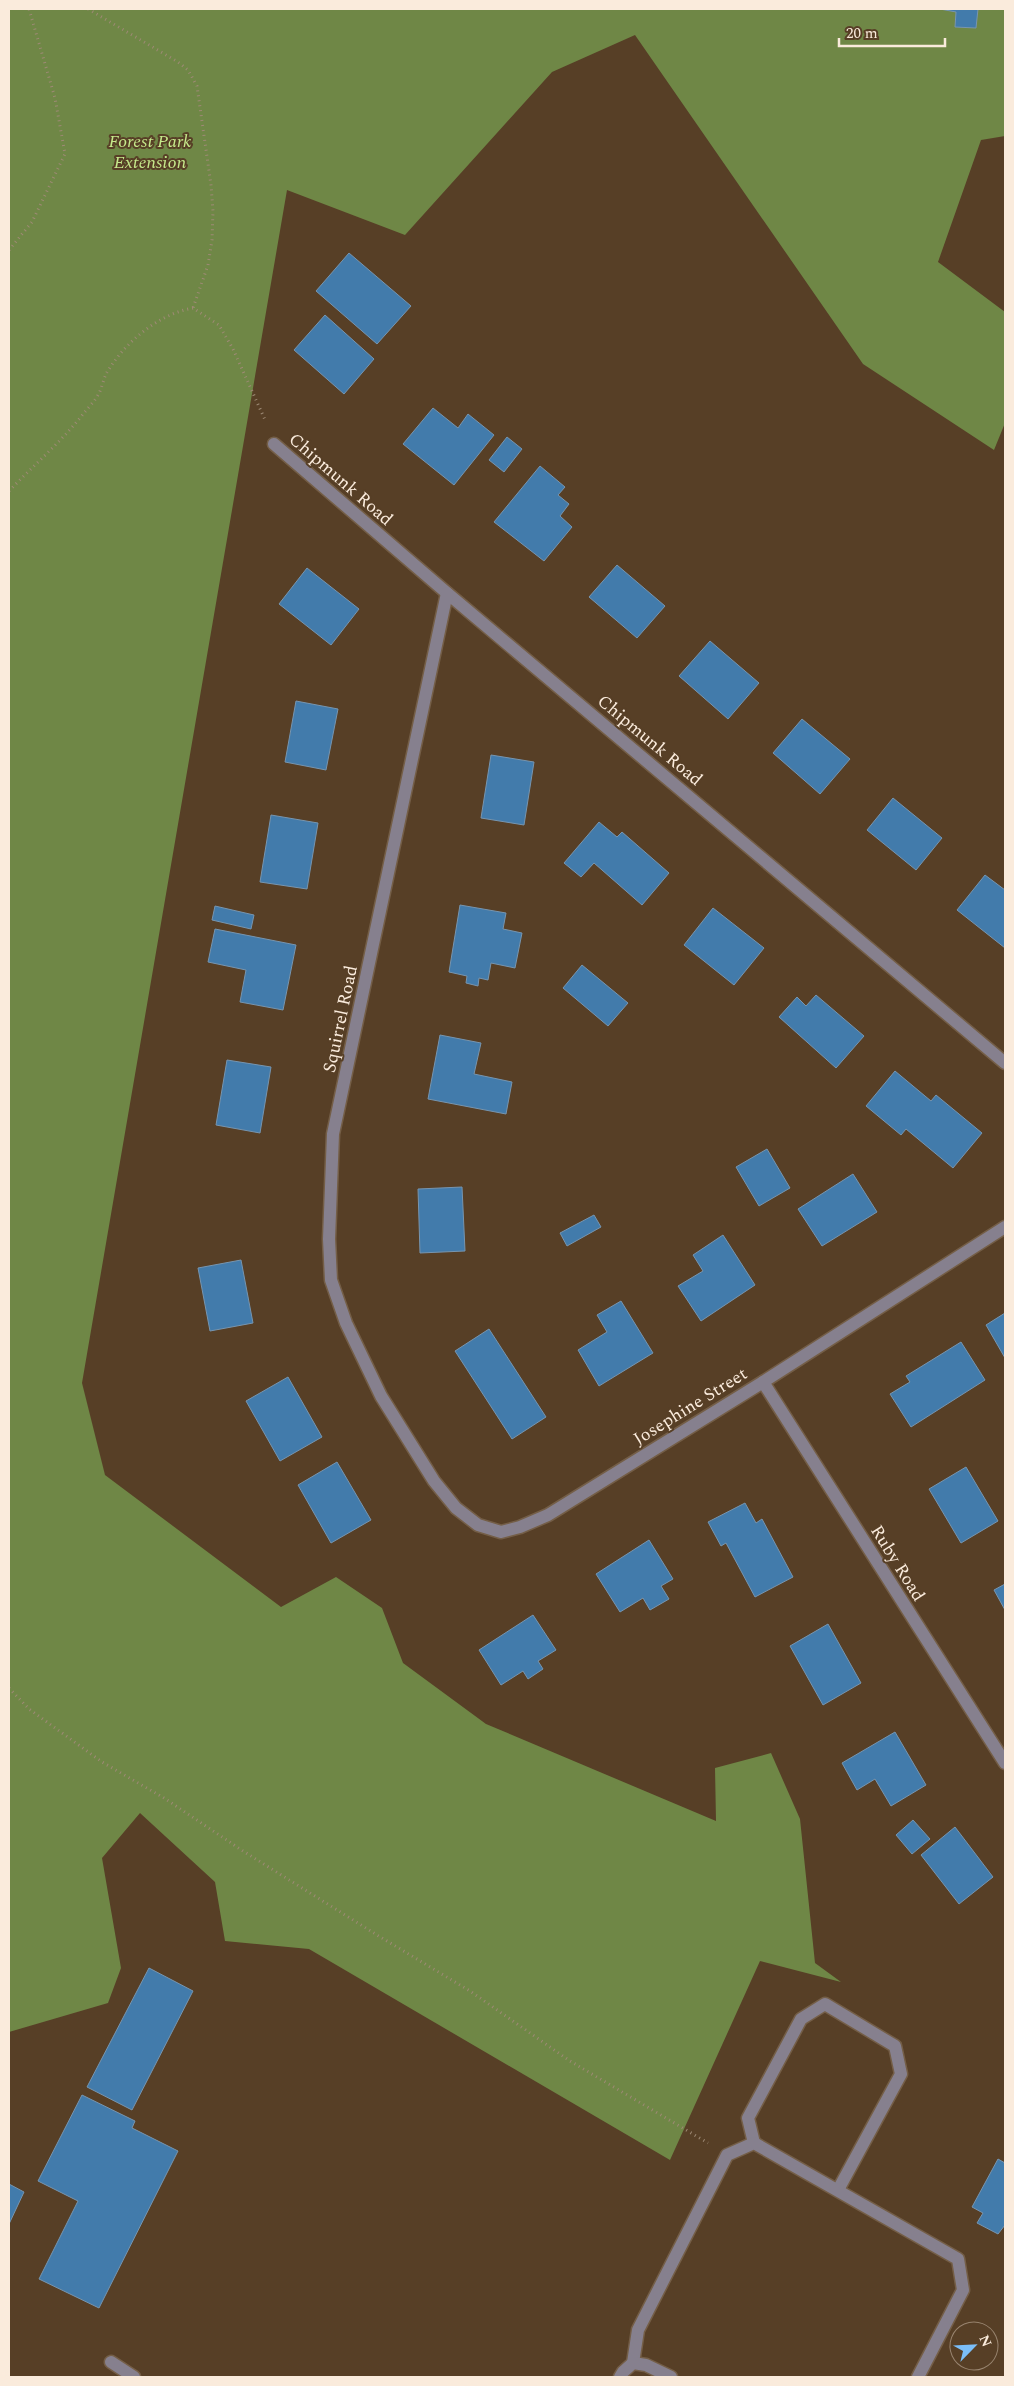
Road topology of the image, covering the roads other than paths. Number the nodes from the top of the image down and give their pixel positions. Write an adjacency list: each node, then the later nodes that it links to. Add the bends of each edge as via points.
1 (274, 444): 2 (street, Chipmunk Road)
2 (447, 593): 3 (street, Chipmunk Road); 6 (street, Squirrel Road, via 334,1134 330,1191 331,1280 337,1302 372,1379)
3 (1005, 1063)
4 (1005, 1227): 5 (street, Josephine Street)
5 (763, 1382): 6 (street, Josephine Street, via 548,1515 501,1532 468,1520 434,1481); 7 (street, Ruby Road)
6 (409, 1441)
7 (1005, 1763)
8 (754, 2143): 9 (street); 9 (street, via 748,2118 801,2019 825,2004 894,2046 901,2074); 11 (street, via 727,2155 638,2330)
9 (838, 2190): 15 (street, via 958,2259 963,2290)
10 (111, 2362): 12 (street)
11 (633, 2364): 13 (street); 14 (street, via 646,2365)
12 (134, 2377)
13 (620, 2377)
14 (671, 2377)
15 (918, 2377)

